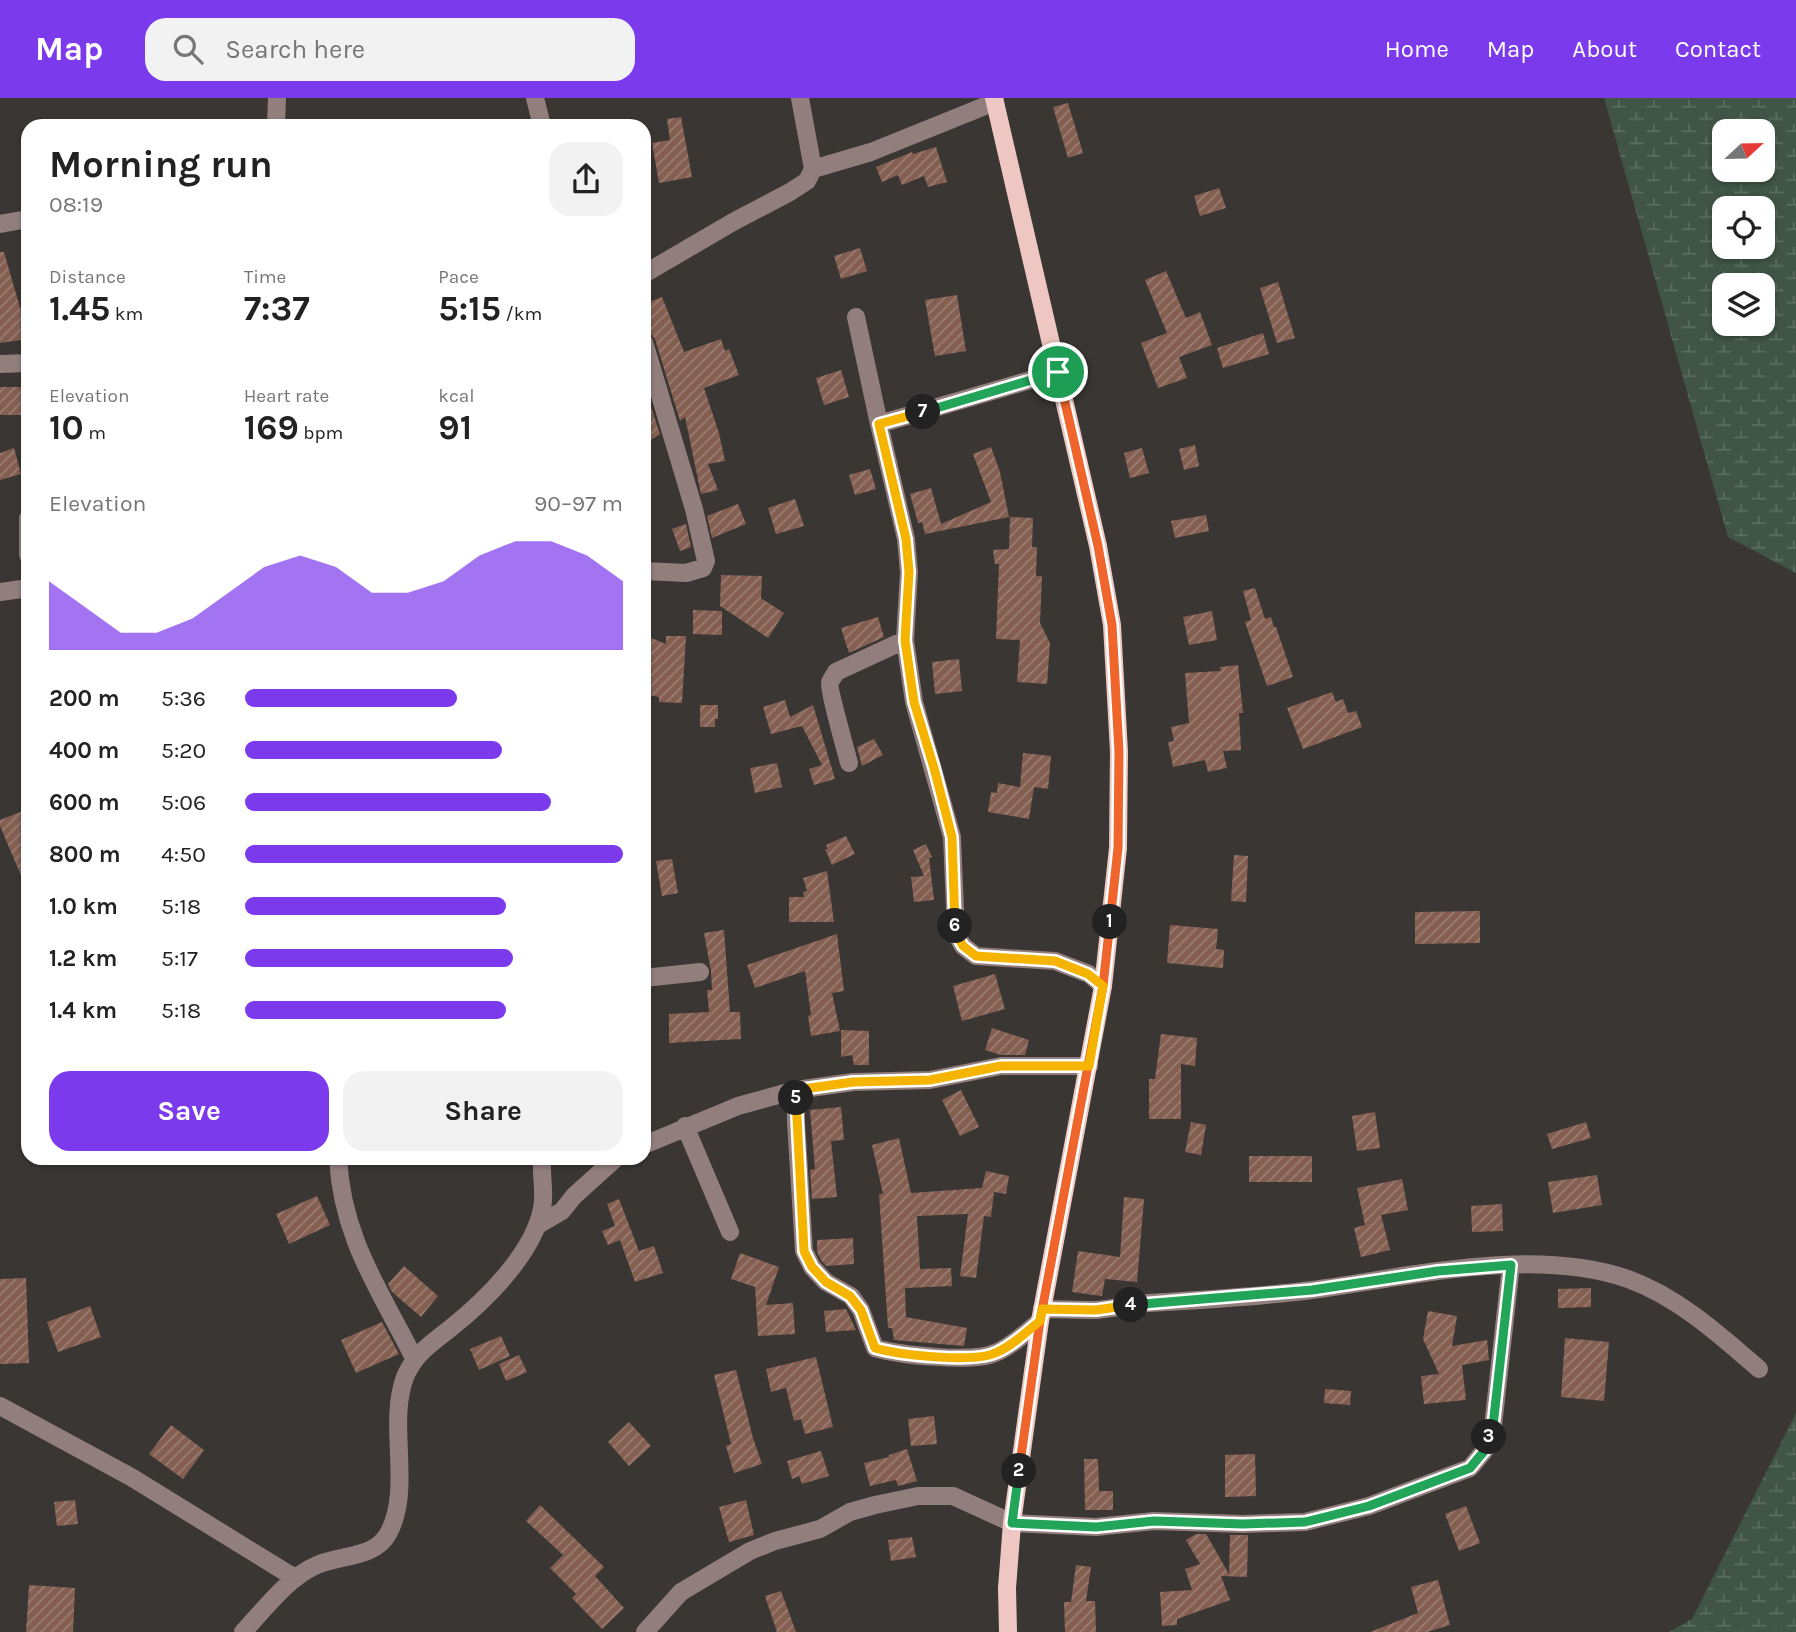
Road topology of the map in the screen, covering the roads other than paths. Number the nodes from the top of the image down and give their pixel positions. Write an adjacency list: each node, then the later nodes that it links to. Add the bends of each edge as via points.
1 (276, 98): 5 (street)
2 (535, 98): 6 (street)
3 (800, 98): 7 (street)
4 (994, 100): 7 (street, via 871,152); 15 (main road)
5 (276, 119)
6 (540, 119)
7 (813, 170): 10 (street, via 807,181 790,192)
8 (21, 220): 9 (street)
9 (0, 224)
10 (651, 270)
11 (856, 317): 16 (street)
12 (21, 363): 13 (street)
13 (0, 364)
14 (651, 365): 17 (street, via 706,561 703,568 686,573)
15 (1058, 372): 16 (street); 24 (main road, via 1112,625 1119,752 1118,848)
16 (879, 424): 20 (street, via 906,539)
17 (651, 571)
18 (21, 589): 19 (street)
19 (0, 593)
20 (905, 640): 21 (street, via 836,673 830,681); 24 (street, via 914,702 952,837 956,934 976,956 1055,961 1088,974)
21 (849, 763)
22 (700, 972): 23 (street)
23 (651, 977)
24 (1103, 986): 25 (main road)
25 (1089, 1066): 26 (street, via 1001,1066 930,1080 853,1082); 35 (main road)
26 (796, 1090): 27 (street); 35 (street, via 804,1251 826,1282 850,1296 861,1310 875,1348 989,1356)
27 (685, 1126): 28 (street); 33 (street)
28 (651, 1142)
29 (339, 1165): 36 (street, via 348,1225)
30 (542, 1165): 32 (street)
31 (606, 1165): 32 (street, via 562,1211)
32 (538, 1225): 36 (street, via 501,1282)
33 (730, 1232)
34 (1511, 1265): 35 (street, via 1286,1293); 37 (street, via 1592,1270 1629,1279 1681,1306); 39 (street, via 1493,1426 1485,1450 1470,1468 1369,1506 1305,1522 1154,1521 1096,1527)
35 (1041, 1315): 39 (main road)
36 (414, 1358): 40 (street, via 404,1379 400,1406 399,1477 388,1534 377,1547 331,1559)
37 (1759, 1368)
38 (0, 1410): 40 (street, via 131,1477)
39 (1012, 1523): 42 (street, via 953,1496 918,1496 863,1508 820,1529 750,1551 681,1592); 43 (main road)
40 (295, 1578): 41 (street)
41 (243, 1632)
42 (645, 1632)
43 (1008, 1632)

